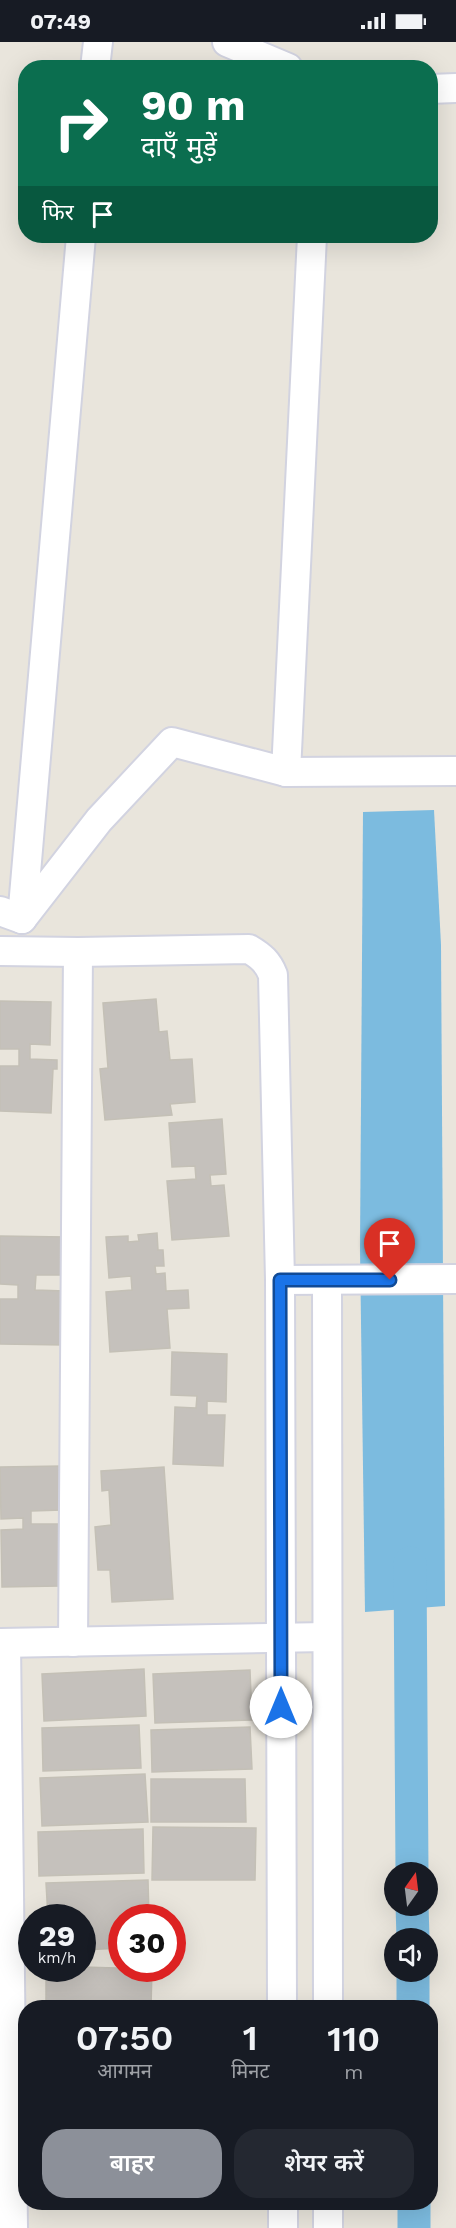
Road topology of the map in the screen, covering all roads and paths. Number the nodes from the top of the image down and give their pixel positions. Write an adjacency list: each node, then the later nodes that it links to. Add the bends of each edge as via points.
1 (98, 42): 3 (street)
2 (227, 42): 4 (street)
3 (96, 60)
4 (269, 60)
5 (456, 88): 6 (street)
6 (438, 89)
7 (80, 243): 11 (street)
8 (312, 243): 10 (street)
9 (456, 771): 10 (street)
10 (286, 772): 11 (street, via 172,742)
11 (11, 915)
12 (0, 951): 13 (street)
13 (78, 952): 15 (street, via 249,949 268,963 273,975); 19 (street)
14 (454, 1279): 16 (street)
15 (280, 1280): 16 (street); 18 (street)
16 (338, 1280): 17 (street)
17 (327, 1636): 18 (street); 22 (street)
18 (281, 1638): 19 (street); 21 (street)
19 (73, 1642): 20 (street)
20 (3, 1643): 25 (street)
21 (282, 2000)
22 (328, 2000)
23 (283, 2210): 26 (street)
24 (328, 2210): 27 (street)
25 (14, 2228)
26 (283, 2228)
27 (328, 2228)

